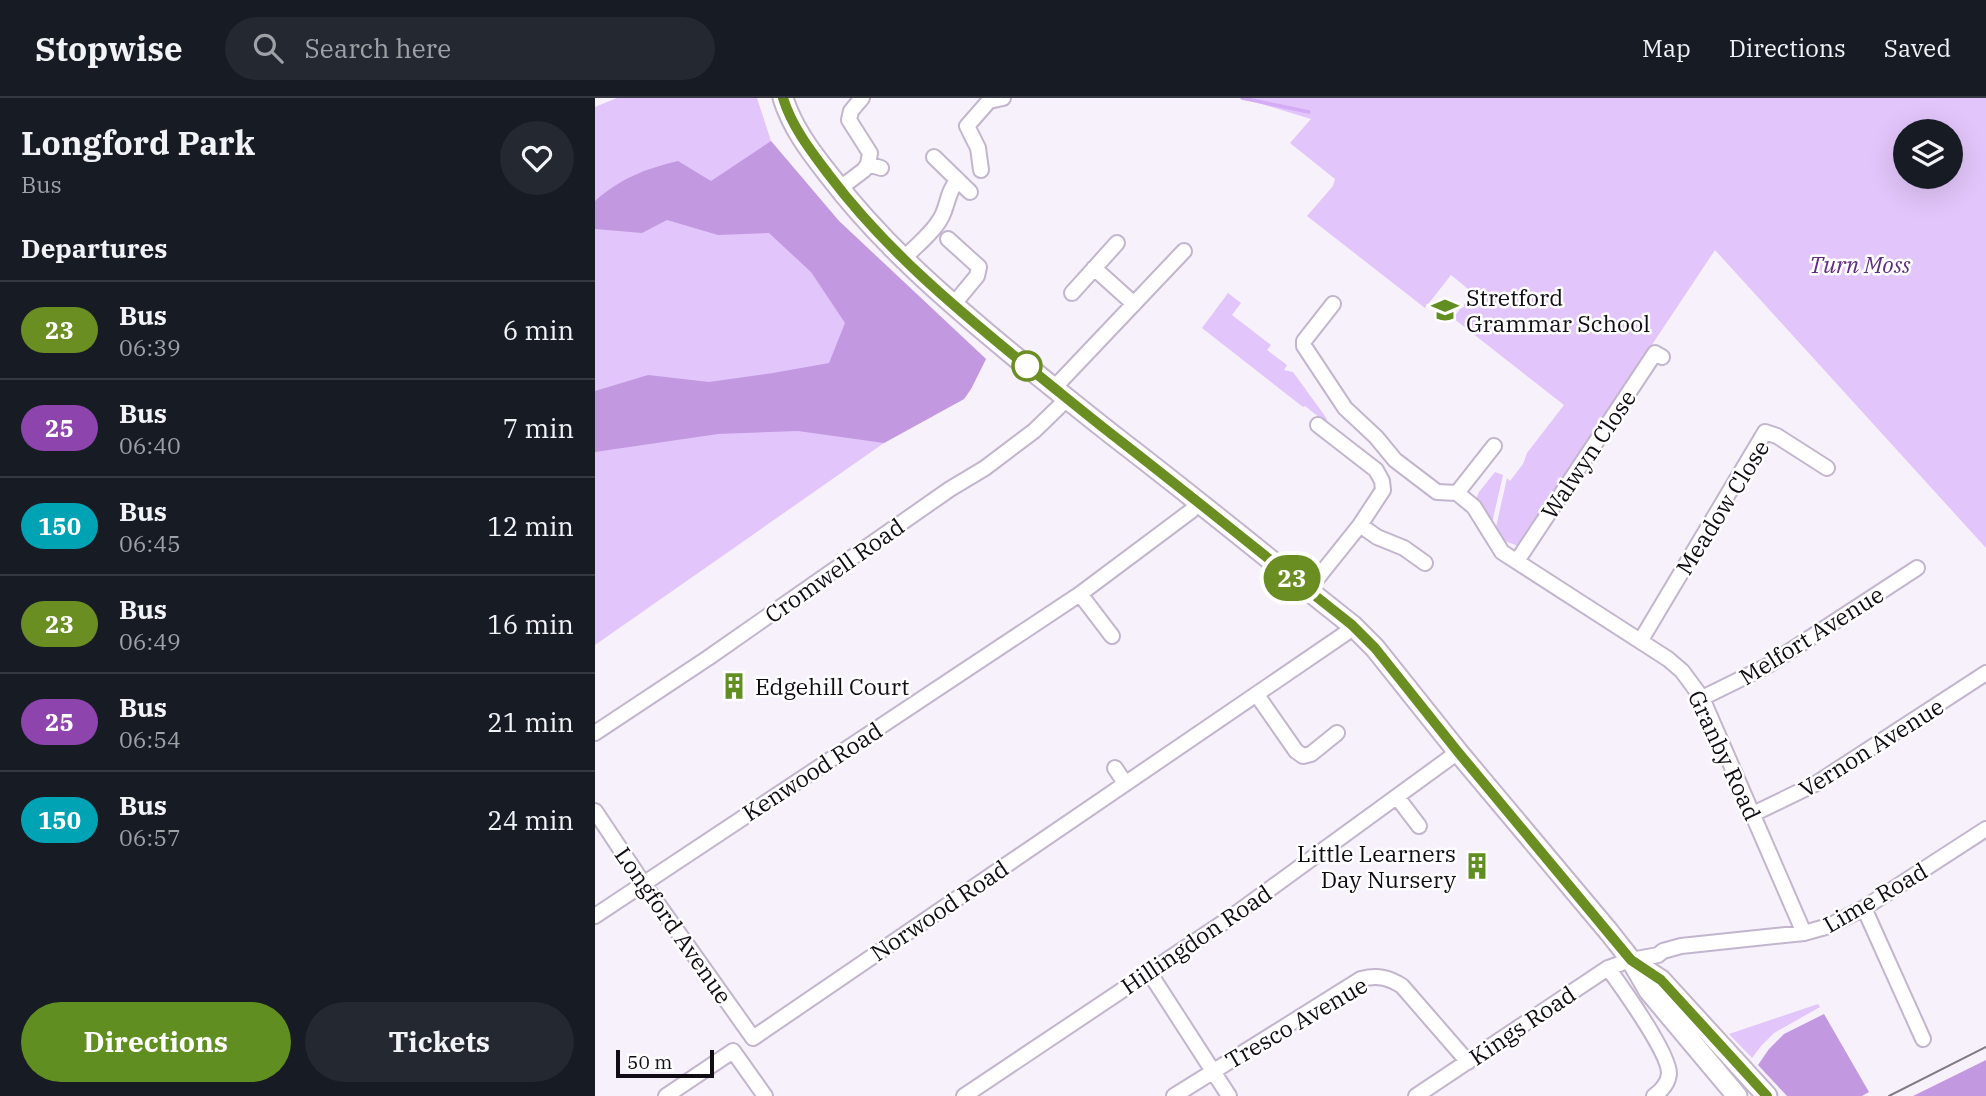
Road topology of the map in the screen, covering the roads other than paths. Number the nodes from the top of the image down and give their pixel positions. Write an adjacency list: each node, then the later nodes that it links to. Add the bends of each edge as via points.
1 (783, 98): 7 (highway, via 801,136)
2 (862, 98): 7 (street, via 849,120 874,166)
3 (1003, 98): 5 (street, via 989,101 967,126 973,136)
4 (934, 157): 6 (street)
5 (976, 164)
6 (958, 180): 8 (street); 12 (street, via 937,224)
7 (839, 189): 12 (highway)
8 (970, 192)
9 (948, 239): 17 (street, via 979,267)
10 (1117, 243): 13 (street)
11 (1184, 251): 15 (street, Cromwell Road)
12 (903, 259): 17 (highway)
13 (1094, 268): 14 (street); 15 (street)
14 (1072, 293)
15 (1134, 303): 19 (street, Cromwell Road)
16 (1333, 304): 23 (street, via 1304,341 1307,352 1345,408 1395,460 1437,492)
17 (953, 305): 19 (highway)
18 (1662, 358): 26 (street, Walwyn Close, via 1655,353)
19 (1061, 393): 24 (highway); 37 (street, Cromwell Road, via 1034,431 985,468)
20 (1318, 425): 25 (street, via 1376,470 1382,481 1383,490)
21 (1494, 446): 23 (street)
22 (1827, 468): 33 (street, Meadow Close, via 1765,432)
23 (1457, 493): 26 (street, Granby Road, via 1474,507 1502,552)
24 (1198, 502): 29 (highway); 30 (street, Kenwood Road)
25 (1360, 525): 27 (street); 29 (street)
26 (1517, 561): 33 (street, Granby Road)
27 (1425, 563)
28 (1917, 568): 36 (street, Melfort Avenue, via 1767,666)
29 (1308, 590): 31 (highway)
30 (1080, 594): 32 (street); 47 (street, Kenwood Road)
31 (1352, 625): 35 (street, Norwood Road); 39 (highway)
32 (1112, 636)
33 (1641, 640): 36 (street, Granby Road, via 1682,671)
34 (1986, 673): 44 (street, Vernon Avenue, via 1817,783)
35 (1257, 695): 38 (street, via 1303,756); 41 (street, Norwood Road)
36 (1702, 698): 44 (street, Granby Road)
37 (595, 733)
38 (1337, 733)
39 (1458, 752): 42 (street, Hillingdon Road); 51 (highway)
40 (1115, 768): 41 (street)
41 (1125, 783): 54 (street, Norwood Road)
42 (1397, 797): 45 (street); 53 (street, Hillingdon Road)
43 (595, 811): 47 (street, Longford Avenue)
44 (1753, 814): 50 (street, Granby Road)
45 (1419, 826)
46 (1984, 836): 48 (street, Lime Road)
47 (643, 883): 49 (street, Kenwood Road); 54 (street, Longford Avenue)
48 (1864, 908): 50 (street, Lime Road); 55 (street)
49 (595, 916)
50 (1804, 933): 51 (street, Lime Road, via 1699,943)
51 (1631, 960): 52 (street, Kings Road); 65 (highway, via 1649,991); 66 (highway, via 1661,980)
52 (1608, 968): 56 (street, Kings Road); 64 (street, via 1664,1057 1669,1073)
53 (1149, 972): 57 (street); 60 (street, Hillingdon Road)
54 (753, 1038)
55 (1923, 1039)
56 (1468, 1062): 57 (street, Tresco Avenue, via 1402,986 1372,976); 63 (street, Kings Road)
57 (1214, 1070): 61 (street, Tresco Avenue); 62 (street)
58 (666, 1096): 59 (street, via 733,1051)
59 (765, 1096)
60 (964, 1096)
61 (1174, 1096)
62 (1229, 1096)
63 (1416, 1096)
64 (1654, 1096)
65 (1737, 1096)
66 (1767, 1096)

